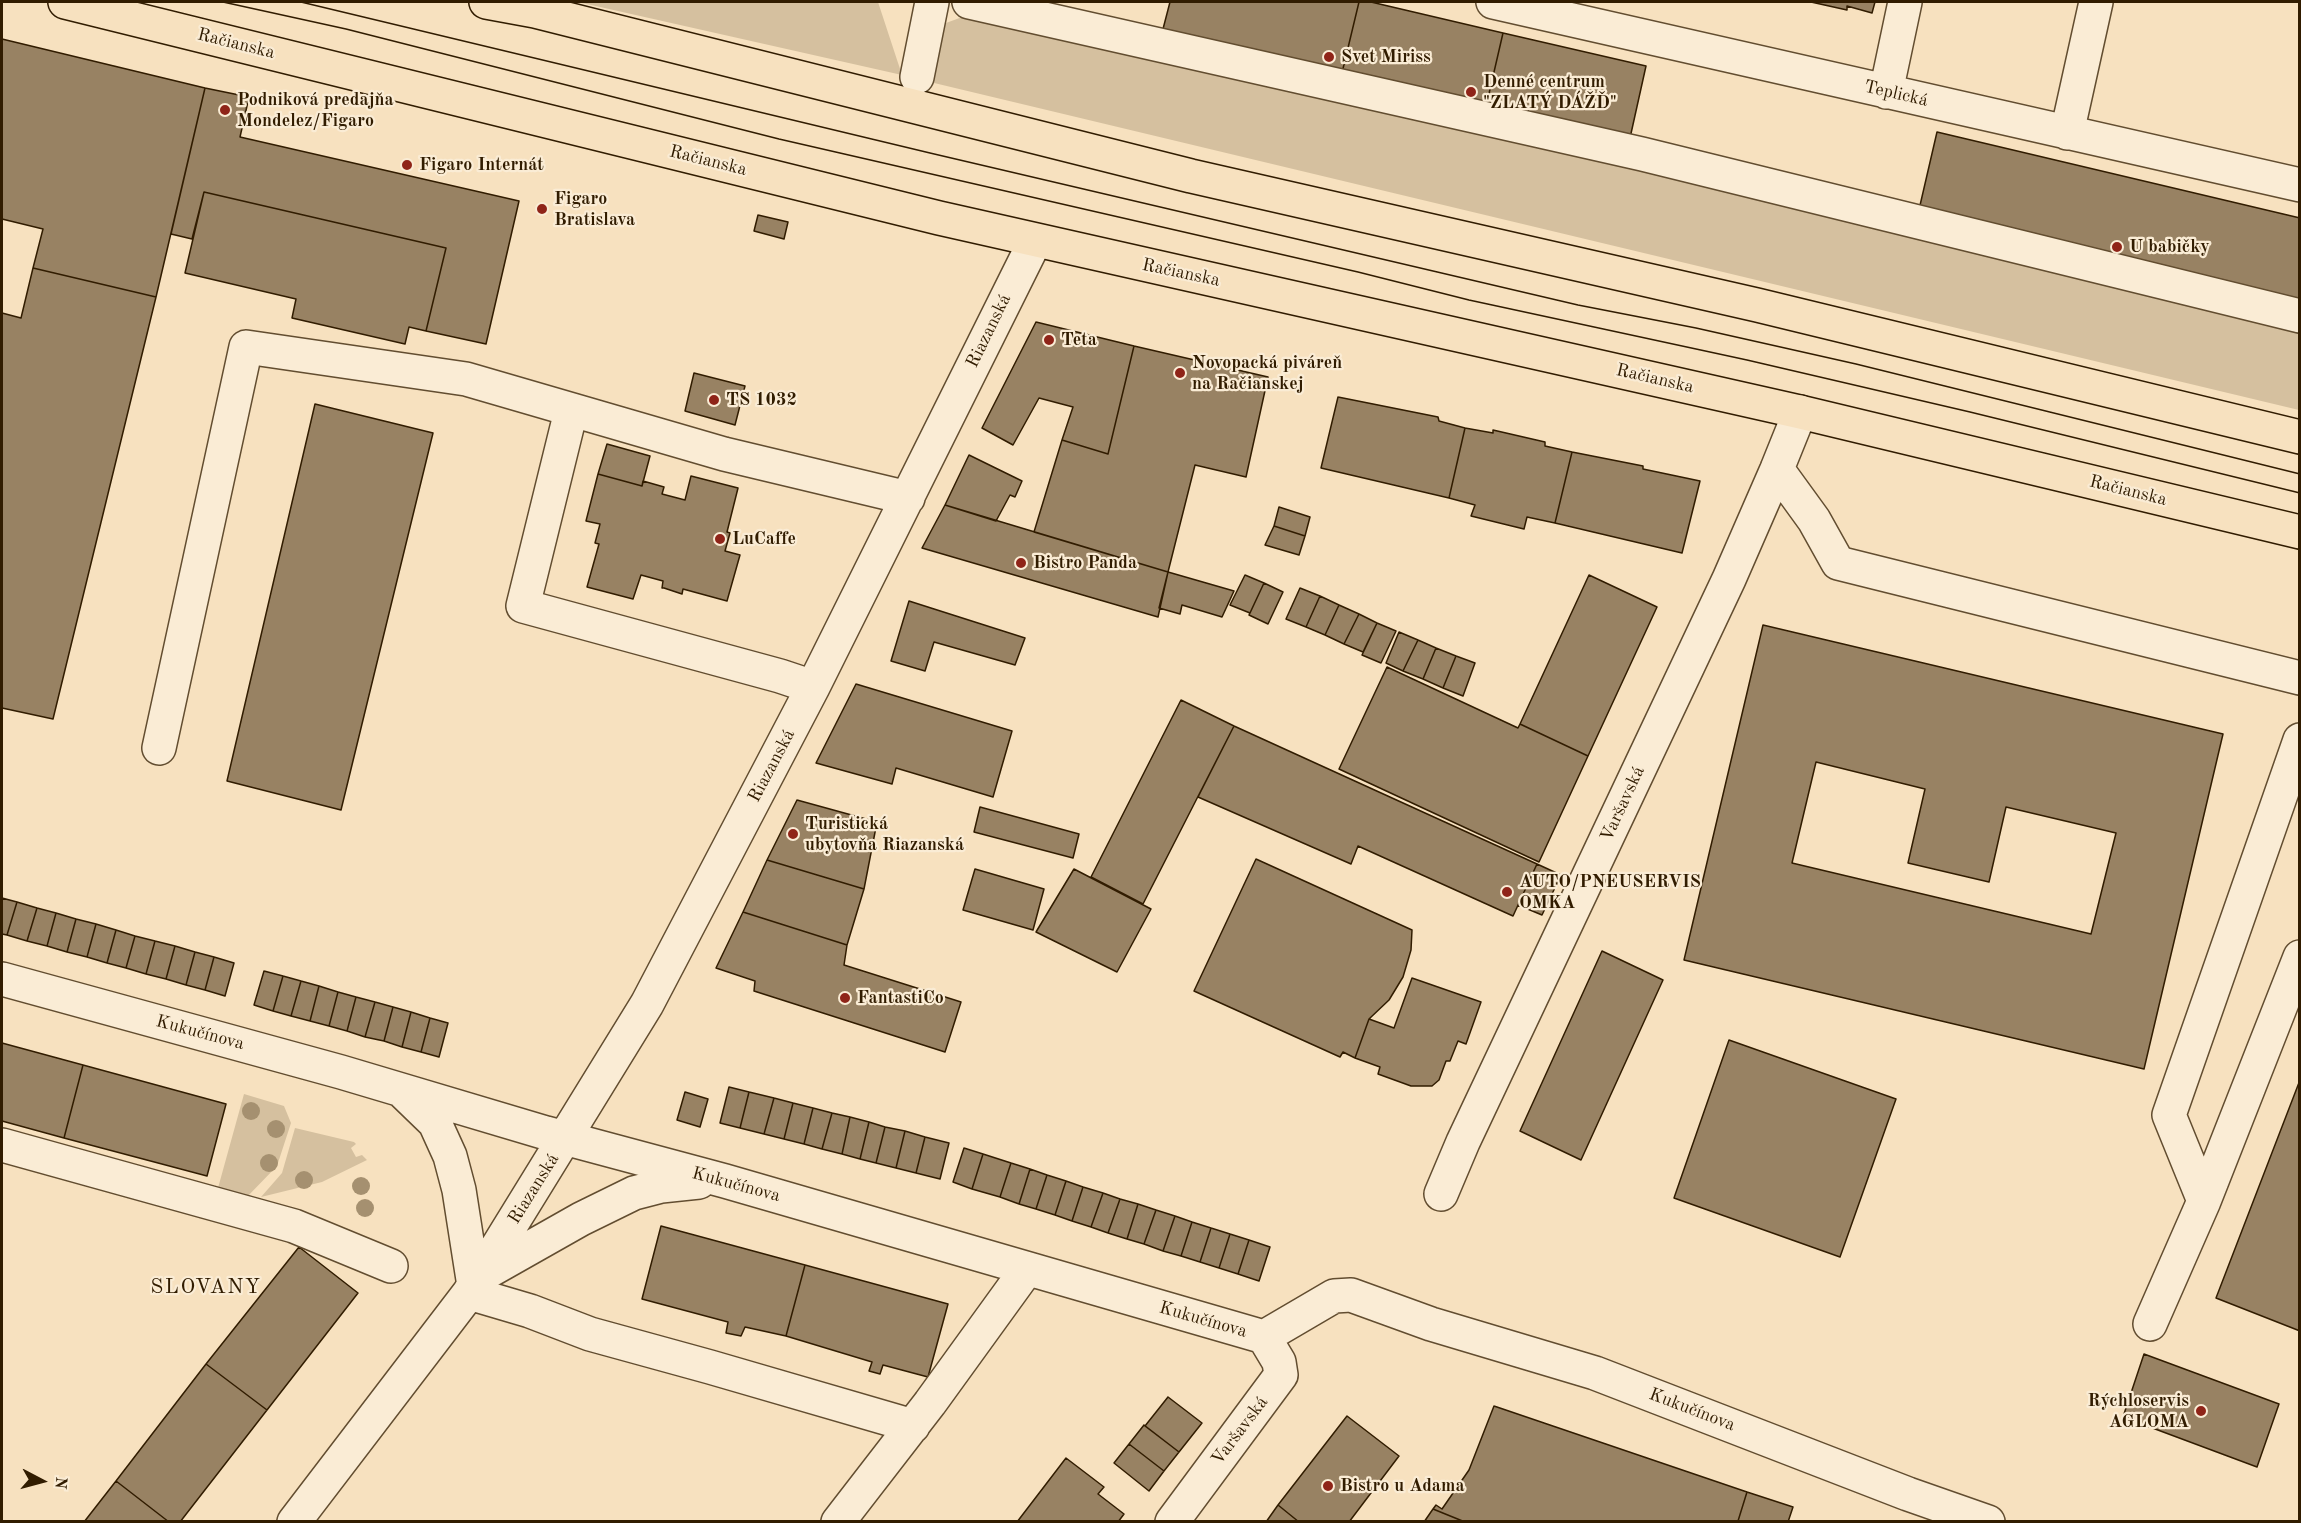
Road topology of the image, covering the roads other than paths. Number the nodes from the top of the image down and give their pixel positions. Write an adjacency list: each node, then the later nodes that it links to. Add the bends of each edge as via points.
1 (65, 2): 12 (main road, Račianska)
2 (486, 2): 16 (main road, via 535,11 1191,176 1757,305)
3 (932, 2): 8 (street)
4 (969, 2): 13 (street, via 1642,154)
5 (1493, 2): 9 (street, Teplická)
6 (1905, 2): 9 (street)
7 (2096, 2): 10 (street)
8 (917, 77)
9 (1886, 92): 10 (street, Teplická)
10 (2067, 133): 11 (street, Teplická)
11 (2300, 185)
12 (1035, 241): 15 (main road, Račianska); 18 (street, Riazanská)
13 (2300, 316)
14 (571, 411): 18 (street, via 723,454); 21 (street, via 523,606); 23 (street, via 466,379 246,347)
15 (1800, 412): 17 (street, Varšavská); 19 (main road, Račianska)
16 (2300, 437)
17 (1777, 469): 20 (street, via 1838,562); 30 (street, Varšavská)
18 (908, 498): 21 (street, Riazanská)
19 (2300, 532)
20 (2300, 678)
21 (813, 687): 27 (street, Riazanská, via 647,1004)
22 (2300, 740): 31 (street, via 2169,1116)
23 (159, 748)
24 (2300, 957): 31 (street)
25 (2, 979): 26 (street, Kukučínova)
26 (398, 1088): 27 (street, Kukučínova); 34 (street, Kukučínova, via 435,1123 450,1156)
27 (565, 1138): 29 (street, Kukučínova); 34 (street, Riazanská)
28 (2, 1146): 32 (street, via 294,1226)
29 (725, 1180): 33 (street, Kukučínova); 34 (street, Riazanská, via 661,1186 634,1193 581,1219)
30 (1441, 1194)
31 (2204, 1201): 35 (street)
32 (391, 1266)
33 (1027, 1269): 36 (street, Kukučínova); 37 (street)
34 (475, 1285): 37 (street, via 590,1334); 38 (street, Riazanská)
35 (2150, 1324)
36 (1264, 1337): 40 (street, Varšavská, via 1279,1362 1281,1375); 41 (street, Kukučínova, via 1334,1296 1351,1295 1431,1324 1595,1373 1897,1490)
37 (913, 1426): 39 (street)
38 (294, 1521)
39 (838, 1521)
40 (1172, 1521)
41 (1988, 1521)

